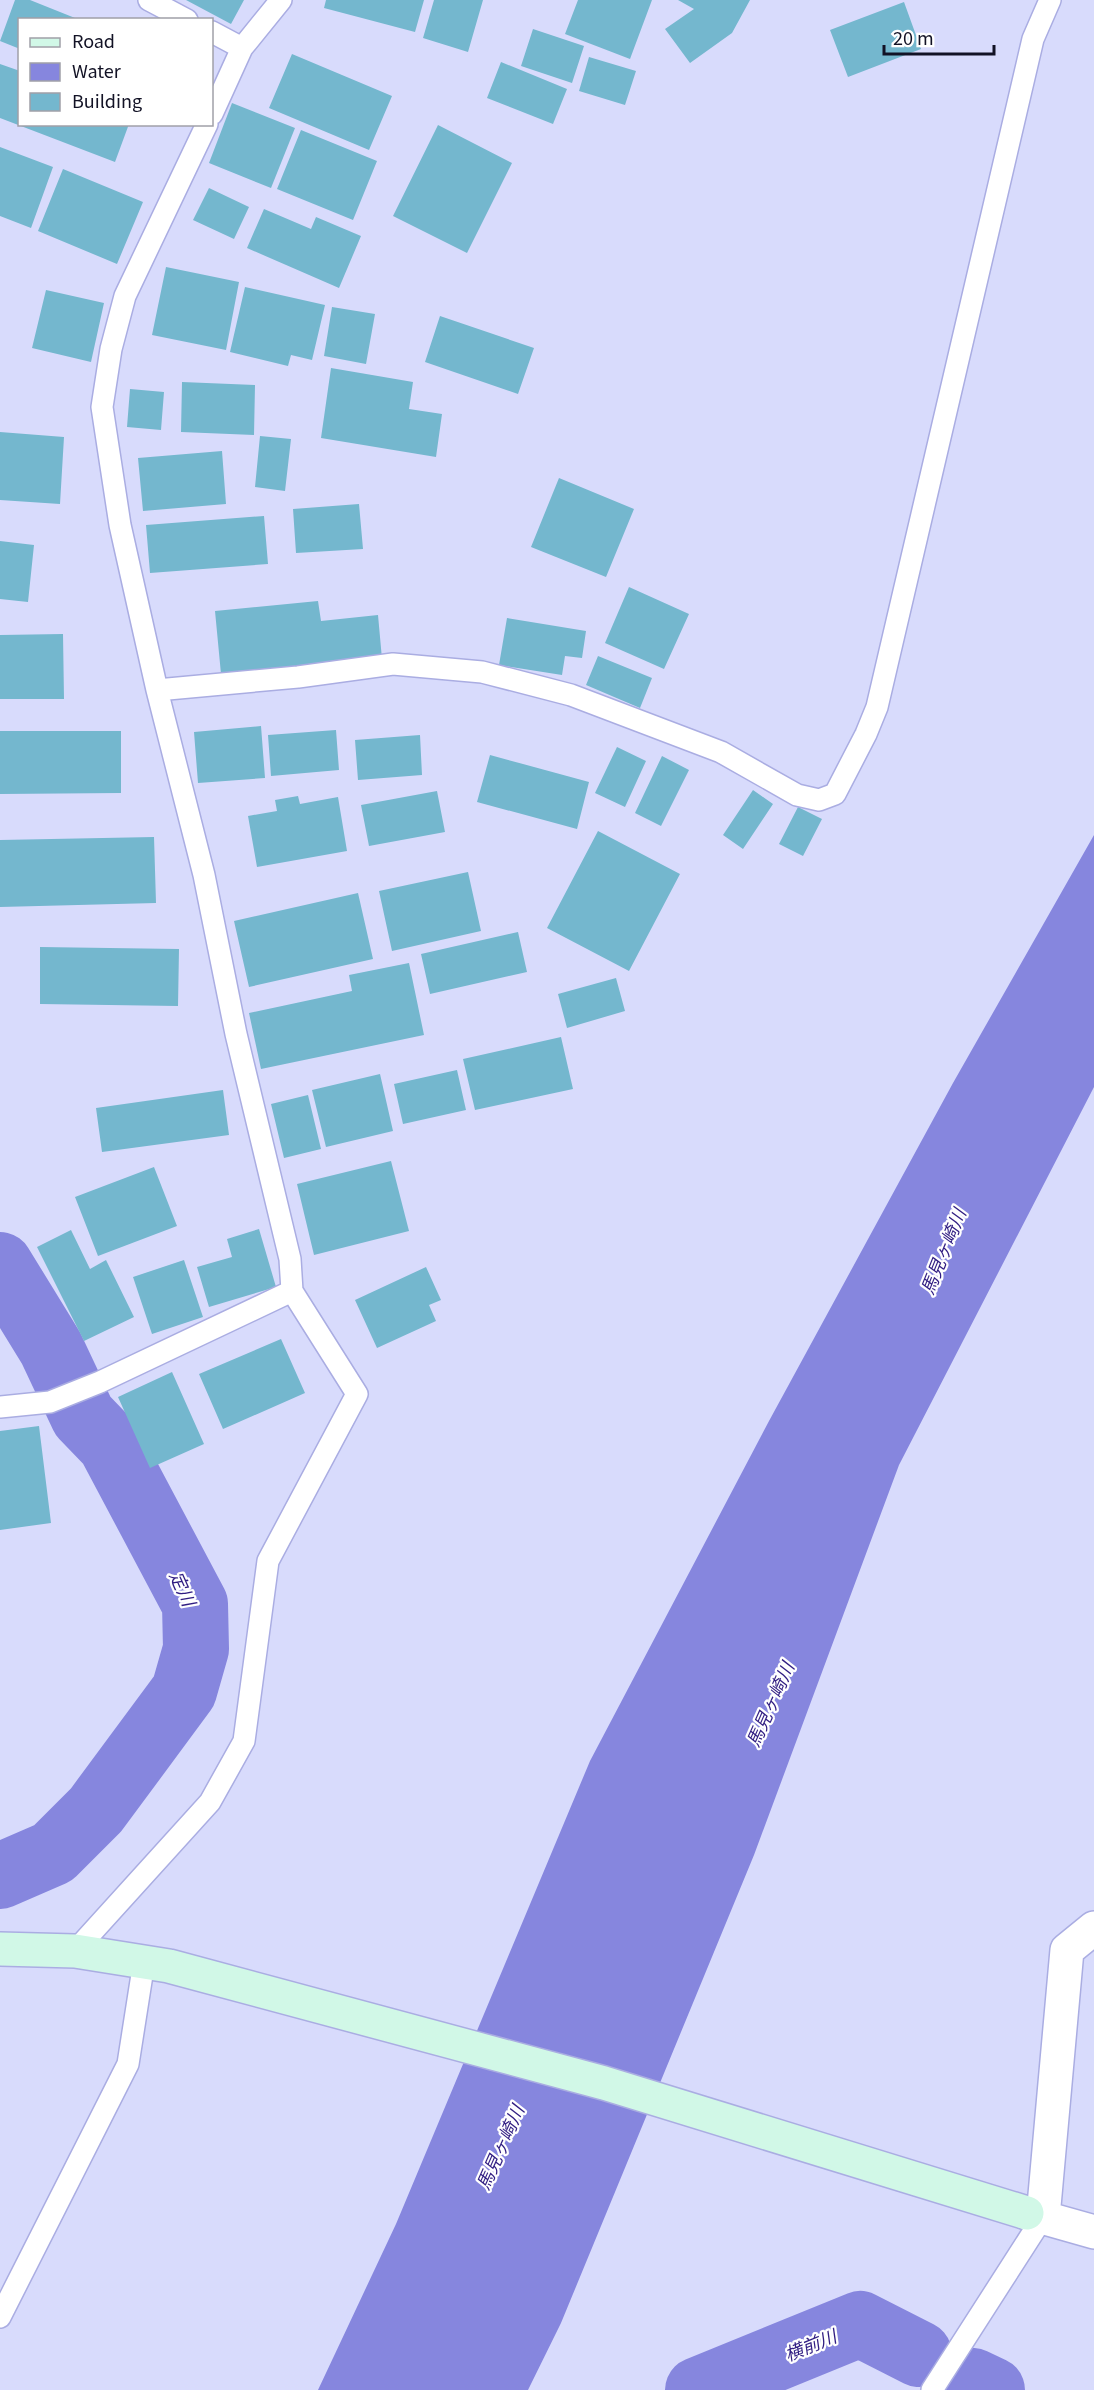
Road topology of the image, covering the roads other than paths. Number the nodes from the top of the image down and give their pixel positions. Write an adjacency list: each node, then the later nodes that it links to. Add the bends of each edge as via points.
1 (149, 0): 4 (lane)
2 (281, 0): 6 (lane)
3 (1050, 0): 9 (lane, via 1032,39 877,707 835,794 819,800 797,795 721,752 571,695 482,672 393,664)
4 (183, 18)
5 (213, 33): 6 (lane)
6 (242, 48): 7 (lane)
7 (213, 112)
8 (206, 126): 9 (lane, via 125,296 102,407 120,525)
9 (157, 690): 10 (lane, via 204,875 236,1034 290,1258)
10 (292, 1291): 11 (lane, via 50,1402); 14 (lane, via 357,1394 268,1561 244,1741 210,1802)
11 (0, 1407)
12 (1094, 1928): 16 (street, via 1067,1950)
13 (0, 1949): 14 (street)
14 (75, 1952): 15 (street)
15 (156, 1964): 16 (street, via 604,2084); 18 (lane, via 128,2064)
16 (1035, 2215): 17 (street); 19 (lane)
17 (1094, 2232)
18 (0, 2317)
19 (932, 2390)

